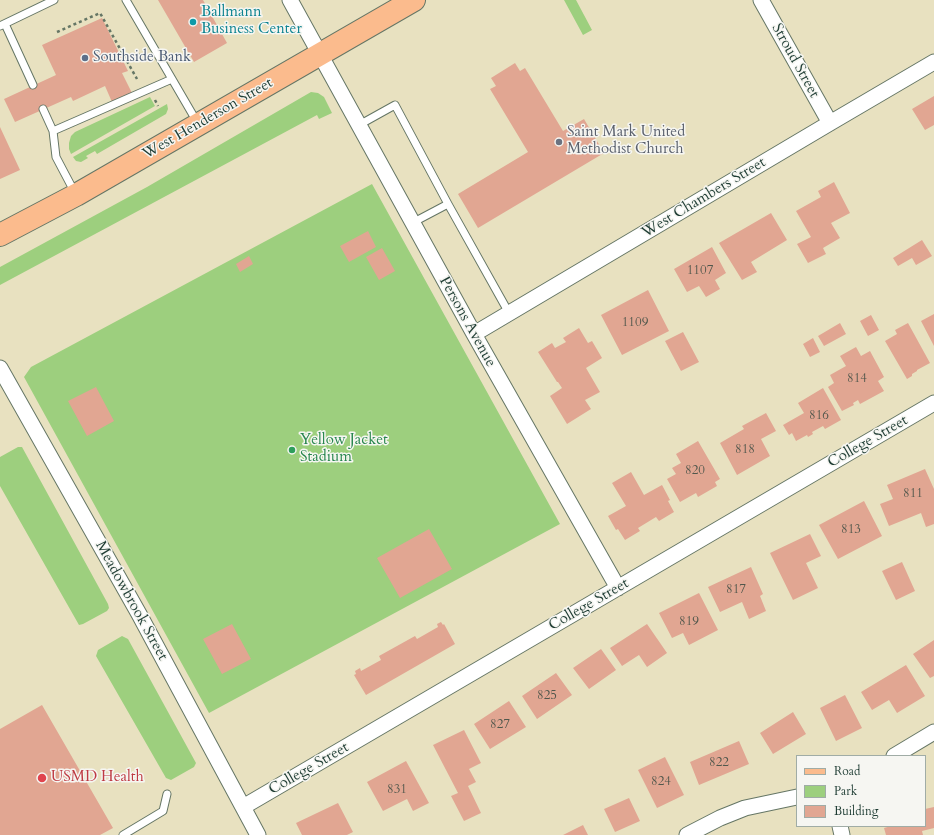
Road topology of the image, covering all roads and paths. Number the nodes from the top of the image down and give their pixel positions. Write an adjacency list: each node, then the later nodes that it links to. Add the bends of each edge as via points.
1 (54, 0): 6 (lane)
2 (126, 0): 8 (lane)
3 (290, 0): 9 (street, Persons Avenue)
4 (414, 0): 9 (main road, West Henderson Street)
5 (761, 0): 16 (street, Stroud Street)
6 (2, 25): 14 (lane)
7 (57, 32): 10 (path, via 100,13)
8 (153, 47): 10 (path); 13 (lane)
9 (320, 54): 17 (main road, West Henderson Street); 18 (street, Persons Avenue)
10 (127, 62): 12 (path)
11 (934, 62): 16 (street, West Chambers Street)
12 (137, 79)
13 (172, 79): 17 (lane); 19 (lane)
14 (33, 85)
15 (43, 109): 19 (lane)
16 (830, 123): 24 (street, West Chambers Street)
17 (198, 124): 20 (main road, West Henderson Street)
18 (359, 125): 21 (lane, via 395,104); 22 (street, Persons Avenue)
19 (53, 131): 20 (lane, via 56,157)
20 (76, 195): 23 (main road, West Henderson Street)
21 (448, 204): 22 (lane); 24 (lane)
22 (412, 223): 25 (street, Persons Avenue)
23 (0, 235)
24 (509, 314): 25 (street, West Chambers Street)
25 (474, 334): 28 (street, Persons Avenue)
26 (0, 368): 33 (street, Meadowbrook Street, via 139,614)
27 (934, 403): 28 (street, College Street)
28 (618, 588): 33 (street, College Street)
29 (934, 732): 30 (street)
30 (896, 755)
31 (167, 794): 34 (lane, via 163,812)
32 (796, 797): 36 (street, via 745,808)
33 (243, 807): 35 (street, Meadowbrook Street)
34 (123, 835)
35 (258, 835)
36 (687, 835)

